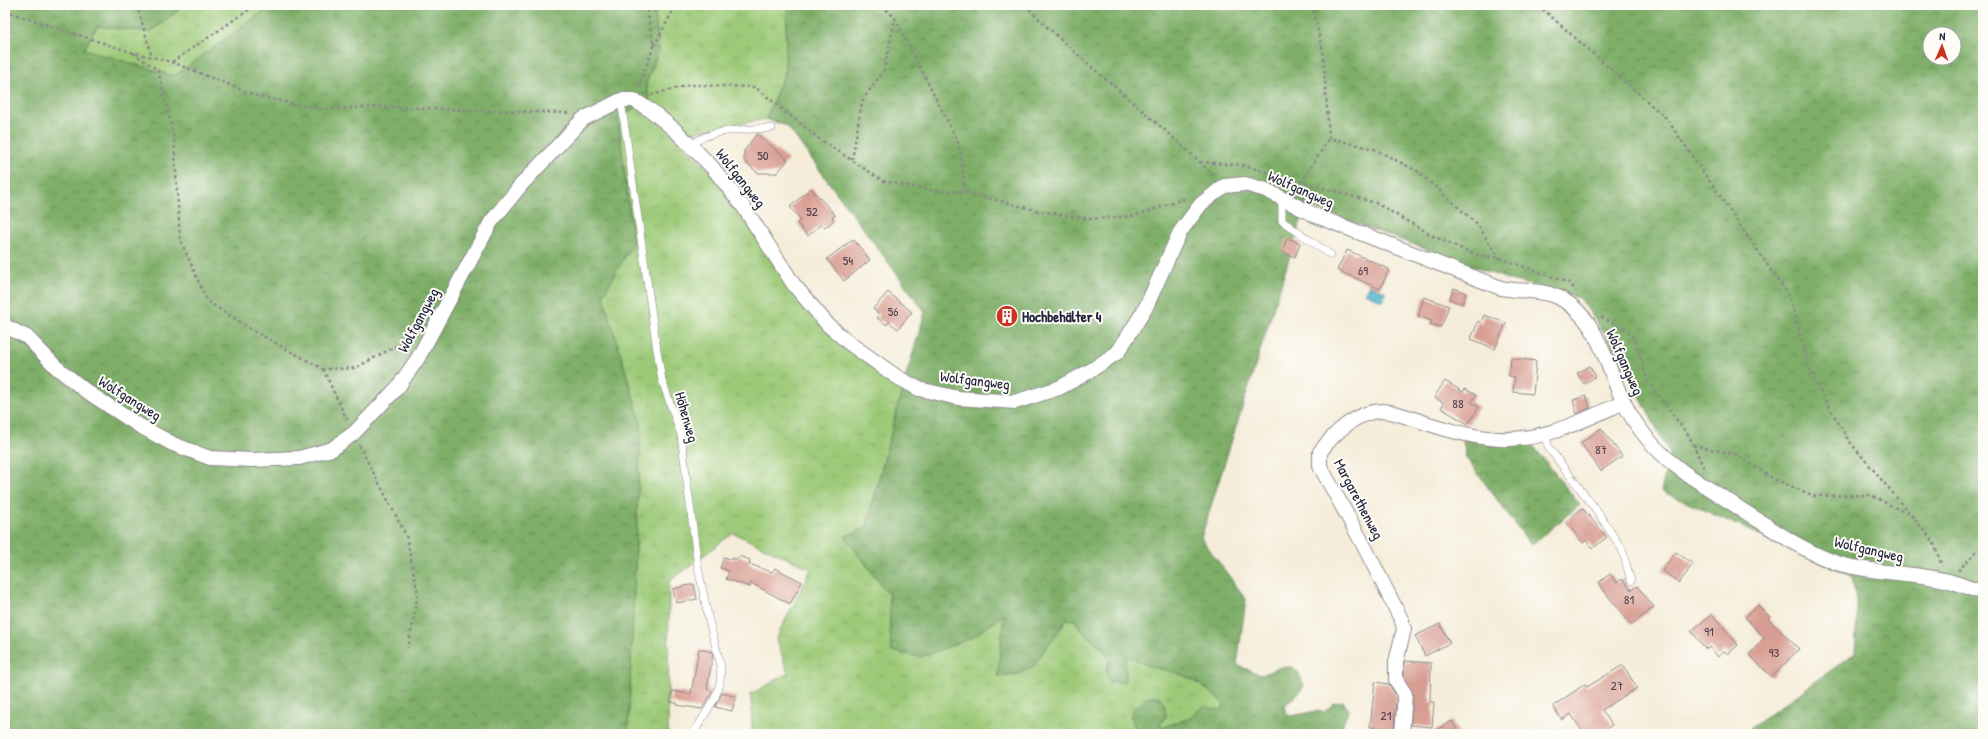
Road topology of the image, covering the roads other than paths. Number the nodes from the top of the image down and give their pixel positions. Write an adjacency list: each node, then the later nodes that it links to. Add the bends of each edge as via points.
1 (621, 100): 3 (street, Wolfgangweg, via 639,102); 6 (street, Wolfgangweg, via 583,119 521,185 491,222 418,358 398,387 354,433 332,449 298,458 210,458 173,444 138,425 86,391 56,367 28,337); 11 (lane, Höhenweg, via 662,380 681,434 698,567 721,666 720,683 715,698)
2 (772, 128): 3 (lane, via 708,134 697,139)
3 (692, 145): 4 (street, Wolfgangweg, via 743,206 794,285 828,325 897,377 919,389 958,398 1015,402 1059,388 1090,371 1118,352 1145,309 1180,232 1201,204 1224,186 1245,184)
4 (1282, 198): 5 (lane, via 1282,221); 7 (street, Wolfgangweg, via 1314,215 1501,288 1541,292 1558,297 1585,318 1598,338)
5 (1331, 255)
6 (5, 326)
7 (1624, 402): 8 (street, Margarethenweg, via 1569,427); 10 (street, Wolfgangweg, via 1664,457 1790,540 1839,564 1948,581)
8 (1546, 434): 9 (lane, via 1548,447 1622,549); 12 (street, Margarethenweg, via 1501,440 1483,438 1382,411 1354,420 1320,452 1320,466 1402,620 1404,630 1396,680 1405,694)
9 (1630, 581)
10 (1983, 593)
11 (693, 734)
12 (1402, 734)

